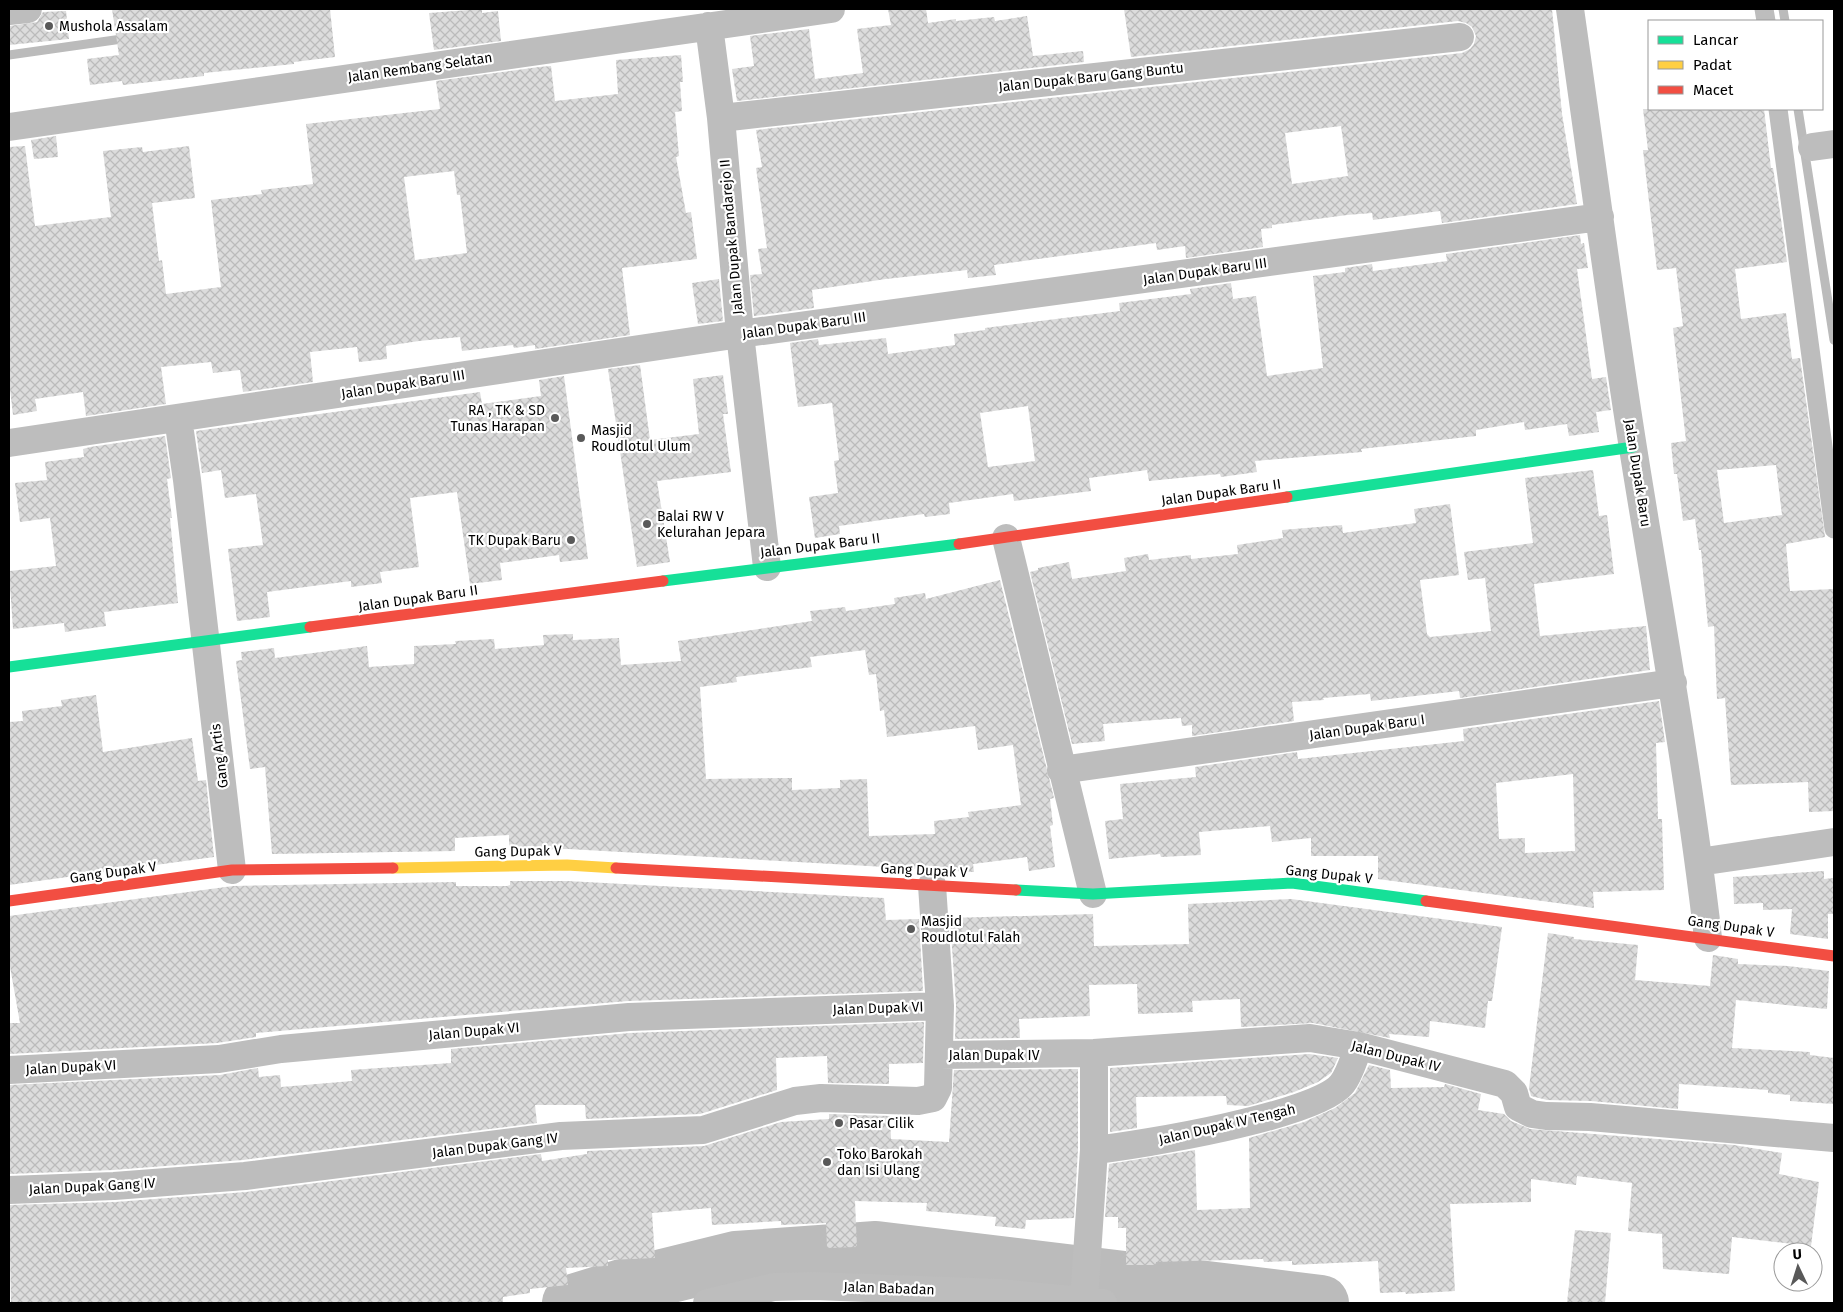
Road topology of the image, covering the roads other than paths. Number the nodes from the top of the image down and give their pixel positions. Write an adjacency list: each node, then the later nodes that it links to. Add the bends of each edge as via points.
1 (28, 9): 4 (street)
2 (830, 9): 5 (street, Jalan Rembang Selatan)
3 (1570, 9): 10 (street, Jalan Dupak Baru)
4 (9, 11)
5 (709, 26): 8 (street, Jalan Dupak Bandarejo II); 9 (street, Jalan Rembang Selatan)
6 (1460, 37): 8 (street, Jalan Dupak Baru Gang Buntu)
7 (1778, 110): 15 (lane)
8 (721, 118): 11 (street, Jalan Dupak Bandarejo II)
9 (9, 127)
10 (1600, 217): 11 (street, Jalan Dupak Baru III); 14 (street, Jalan Dupak Baru)
11 (740, 334): 12 (street, Jalan Dupak Baru III); 17 (street, Jalan Dupak Bandarejo II)
12 (178, 418): 13 (street, Jalan Dupak Baru III); 18 (street, Gang Artis)
13 (9, 443)
14 (1633, 448): 16 (street, Jalan Dupak Baru II); 20 (street, Jalan Dupak Baru)
15 (1834, 528)
16 (1006, 538): 17 (street, Jalan Dupak Baru II); 21 (street)
17 (767, 567): 18 (street, Jalan Dupak Baru II)
18 (205, 641): 19 (street, Jalan Dupak Baru II); 24 (street, Gang Artis)
19 (9, 667)
20 (1673, 683): 21 (street, Jalan Dupak Baru I); 23 (street, Jalan Dupak Baru)
21 (1061, 770): 26 (street)
22 (1834, 842): 23 (street)
23 (1699, 862): 28 (street, Jalan Dupak Baru)
24 (232, 870): 25 (street, Gang Dupak V, via 567,865); 27 (street, Gang Dupak V)
25 (932, 885): 26 (street, Gang Dupak V); 30 (street)
26 (1093, 894): 28 (street, Gang Dupak V, via 1292,883)
27 (9, 901)
28 (1708, 938): 29 (street, Gang Dupak V)
29 (1834, 956)
30 (940, 1006): 33 (street); 34 (street, Jalan Dupak VI, via 629,1017 281,1049 219,1059)
31 (1359, 1046): 32 (street, Jalan Dupak IV, via 1310,1038); 35 (street, Jalan Dupak IV, via 1505,1084 1514,1093 1518,1107 1532,1114); 36 (street, Jalan Dupak IV Tengah, via 1342,1084 1330,1095 1298,1109 1206,1131)
32 (1094, 1053): 33 (street, Jalan Dupak IV); 36 (street)
33 (940, 1055): 37 (street, Jalan Dupak Gang IV, via 936,1095 925,1101 821,1098 796,1101 703,1130 561,1136 244,1176)
34 (9, 1070)
35 (1834, 1138)
36 (1094, 1150): 40 (street)
37 (9, 1190)
38 (776, 1295): 39 (street, Jalan Babadan, via 814,1286); 41 (street, Jalan Babadan)
39 (1001, 1298): 40 (street, Jalan Babadan)
40 (1090, 1300)
41 (707, 1303)

